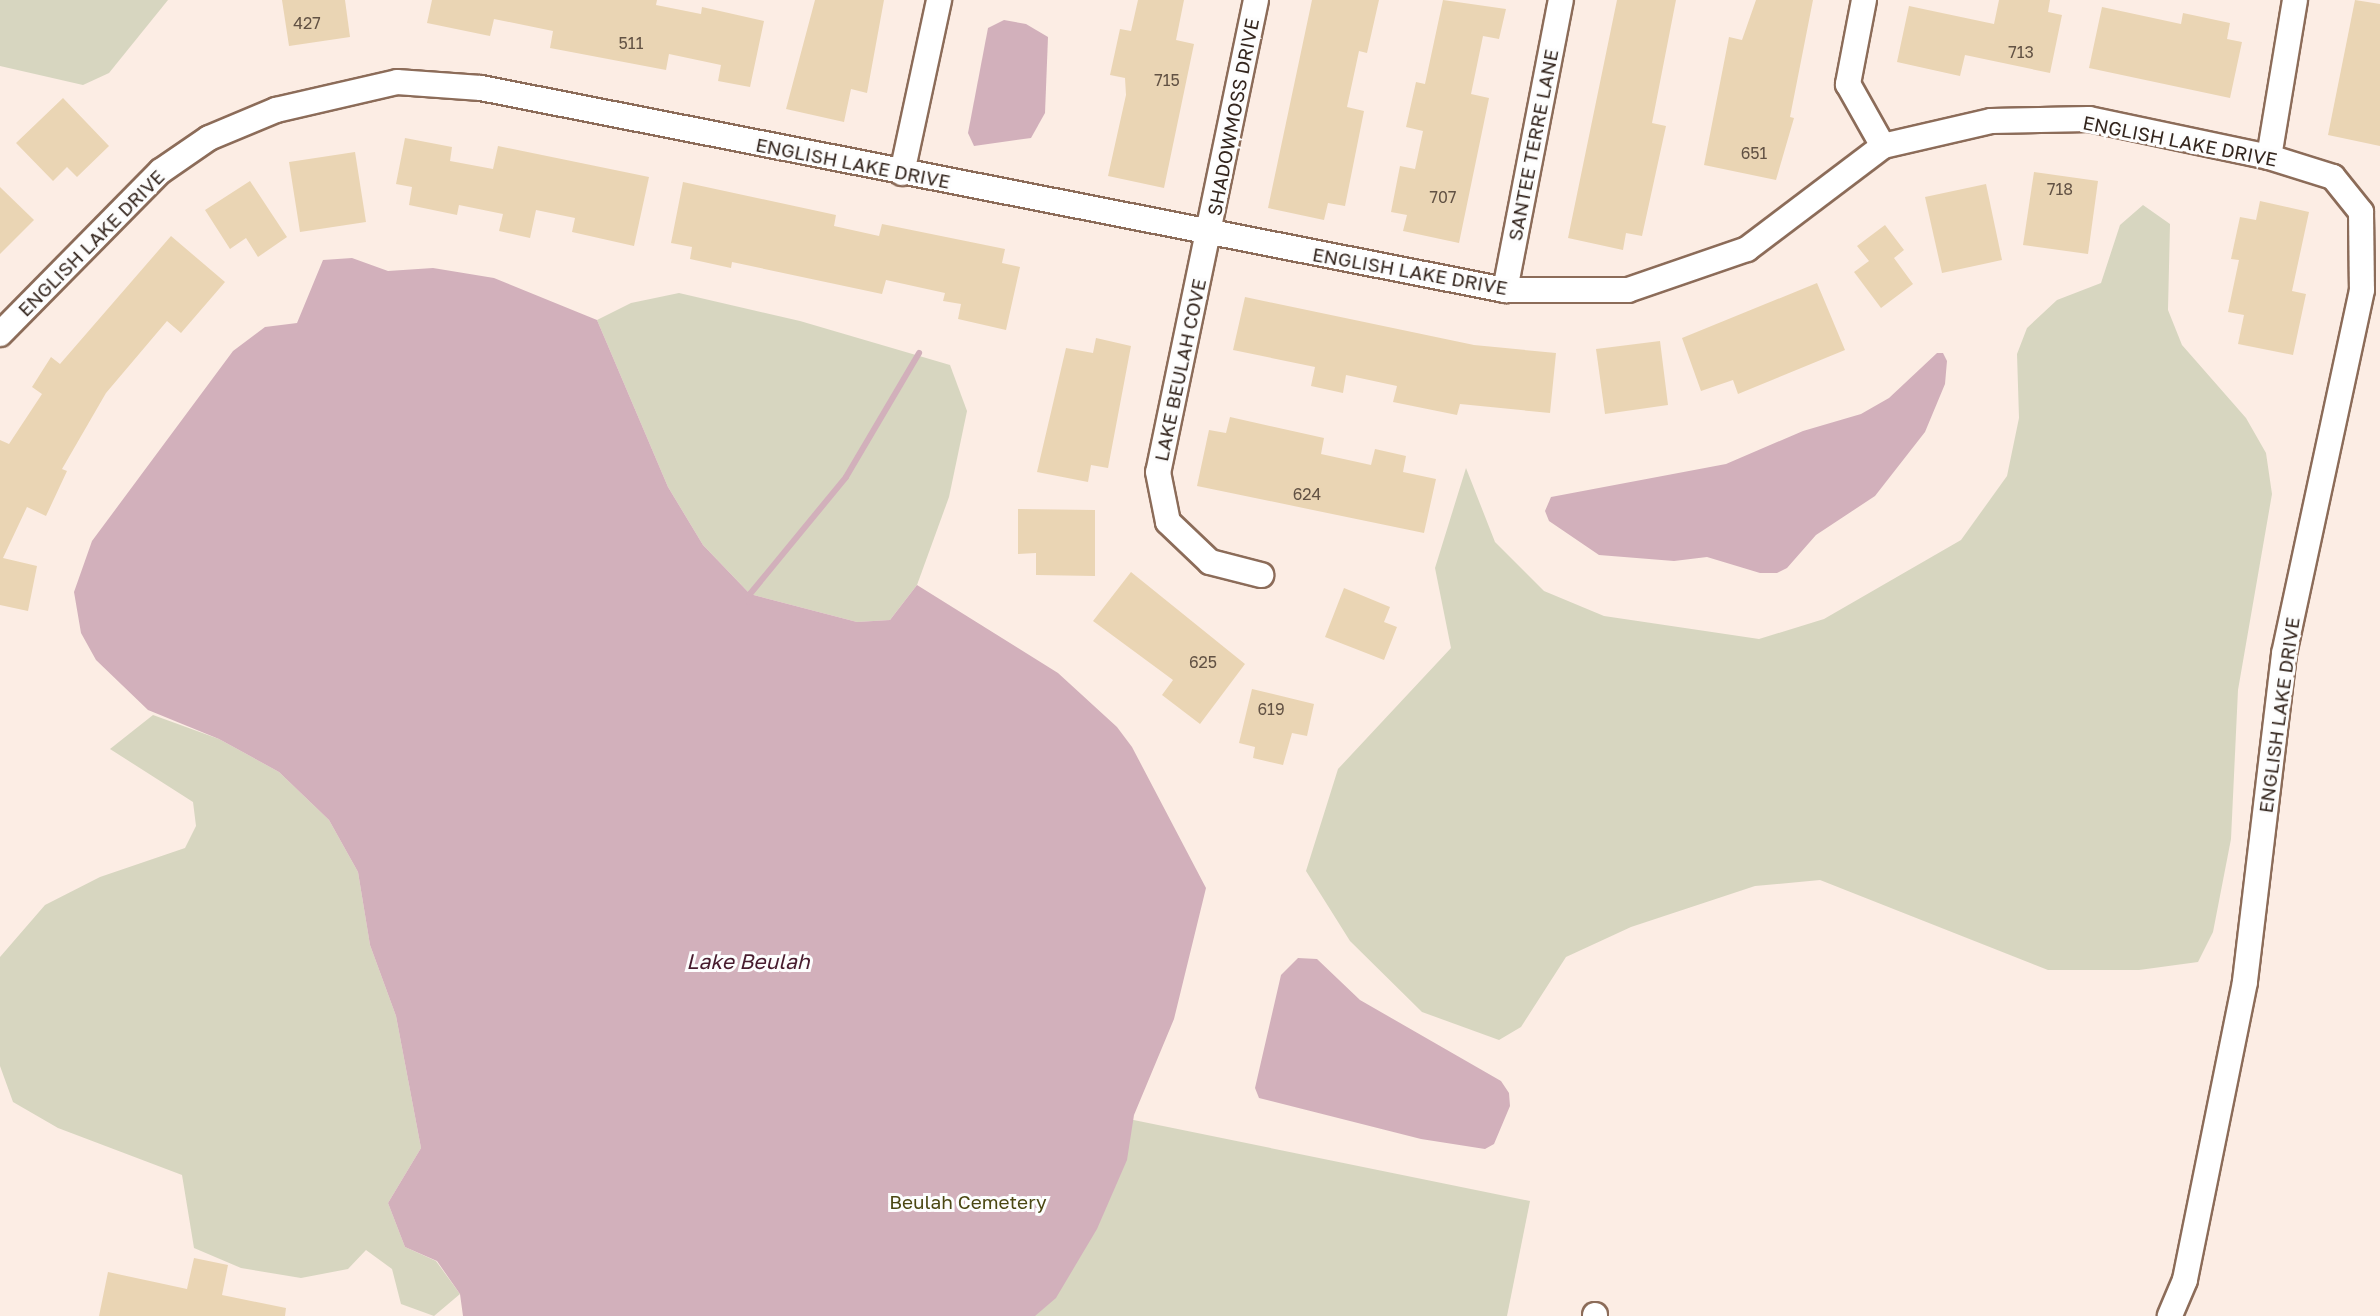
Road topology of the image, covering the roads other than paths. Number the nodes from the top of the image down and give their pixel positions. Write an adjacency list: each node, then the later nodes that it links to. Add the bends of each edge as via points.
1 (939, 0): 8 (street)
2 (1256, 0): 9 (street, SHADOWMOSS DRIVE)
3 (1561, 0): 10 (street, SANTEE TERRE LANE)
4 (1864, 0): 6 (street, via 1848,84)
5 (2295, 0): 7 (street)
6 (1883, 146): 7 (street, ENGLISH LAKE DRIVE, via 1991,121 2089,119); 10 (street, ENGLISH LAKE DRIVE, via 1747,249 1628,290)
7 (2269, 157): 13 (street, ENGLISH LAKE DRIVE, via 2333,177 2361,212 2362,290 2284,654 2245,982 2185,1280)
8 (902, 173): 9 (street, ENGLISH LAKE DRIVE); 11 (street, ENGLISH LAKE DRIVE, via 481,89 397,82 276,110 209,138 161,171)
9 (1210, 234): 10 (street, ENGLISH LAKE DRIVE); 12 (street, LAKE BEULAH COVE, via 1158,472 1168,522 1210,562)
10 (1505, 290)
11 (0, 334)
12 (1261, 575)
13 (2170, 1316)

